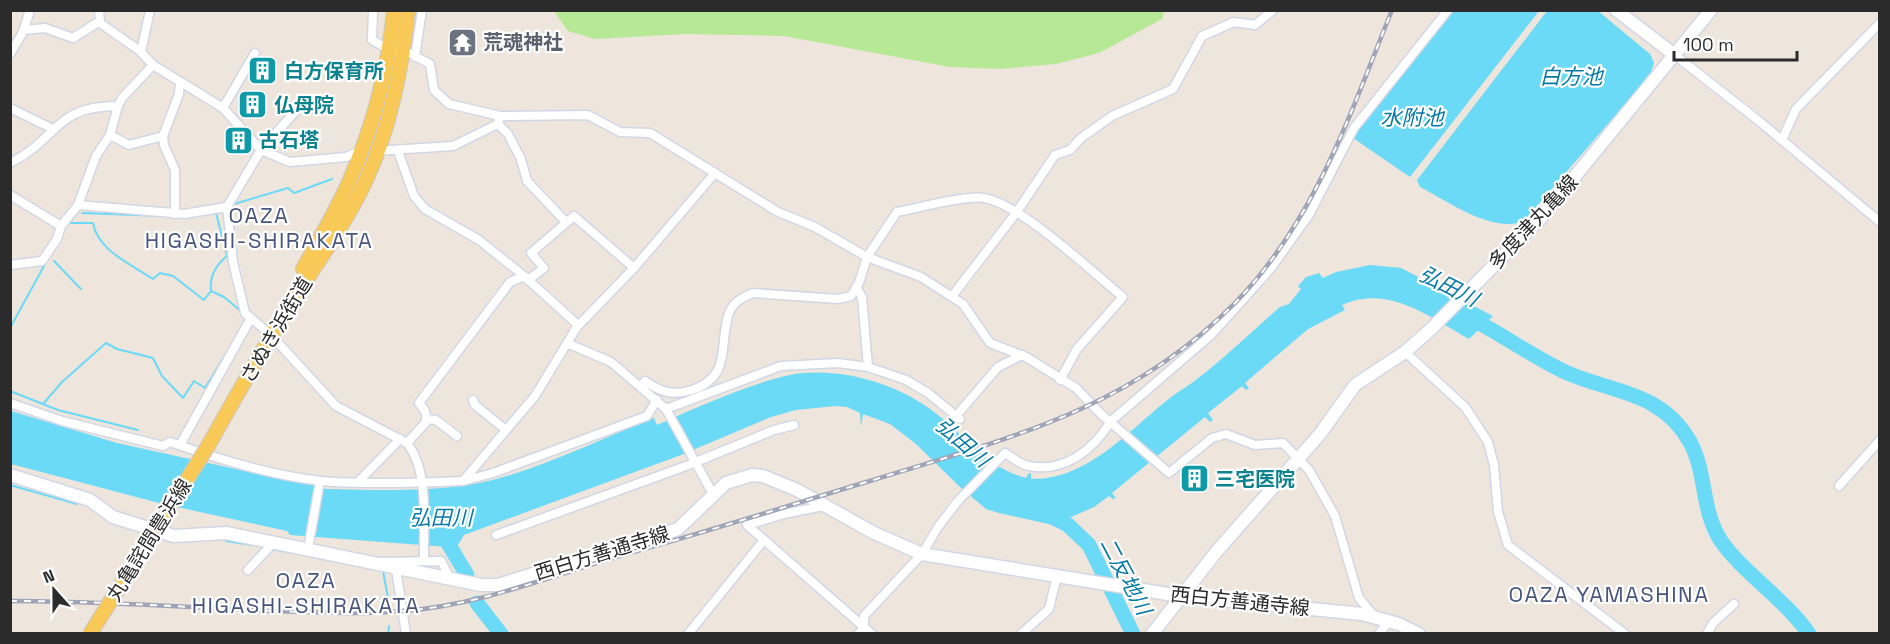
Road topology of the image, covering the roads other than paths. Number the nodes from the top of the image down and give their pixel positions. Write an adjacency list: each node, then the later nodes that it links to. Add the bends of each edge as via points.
1 (30, 10): 14 (street)
2 (99, 10): 12 (street)
3 (150, 10): 15 (street)
4 (373, 10): 16 (street, via 372,40)
5 (394, 10): 16 (main road, さぬき浜街道)
6 (408, 10): 16 (main road, さぬき浜街道)
7 (422, 10): 16 (street)
8 (1273, 10): 40 (street, via 1256,25 1234,22 1202,36 1173,89 1112,116 1080,138 1070,150 1055,155)
9 (1448, 10): 65 (street, via 1354,128 1309,215 1271,268 1211,335)
10 (1616, 10): 19 (main road)
11 (1711, 10): 19 (main road, 多度津丸亀線)
12 (100, 21): 14 (street, via 73,38 45,28); 15 (street)
13 (1880, 22): 30 (street, via 1796,109)
14 (24, 30): 18 (street)
15 (141, 52): 20 (street)
16 (403, 52): 26 (street, via 430,64 431,81 440,98); 32 (main road, via 378,102); 33 (main road, さぬき浜街道, via 391,113)
17 (255, 53): 25 (street)
18 (10, 54)
19 (1676, 56): 30 (street); 55 (main road, 多度津丸亀線, via 1540,219)
20 (153, 65): 21 (street); 23 (street)
21 (180, 83): 25 (street); 29 (street)
22 (301, 105): 31 (street)
23 (118, 106): 27 (street, via 86,108 66,116); 28 (street)
24 (10, 108): 27 (street)
25 (223, 108): 31 (street)
26 (499, 120): 34 (street, via 480,135 453,146); 36 (street, via 588,115 620,132 650,133); 42 (street, via 521,159 527,182)
27 (53, 129): 35 (street, via 35,148)
28 (110, 135): 29 (street, via 129,145); 38 (street, via 96,156)
29 (163, 136): 41 (street, via 175,170)
30 (1782, 140): 43 (street)
31 (261, 150): 32 (street, via 290,162 346,157); 39 (street)
32 (362, 150): 33 (street); 53 (main road)
33 (378, 151): 34 (street); 53 (main road, さぬき浜街道, via 346,216)
34 (398, 151): 48 (street, via 414,196 425,209 479,240)
35 (10, 163)
36 (715, 173): 45 (street, via 778,212 815,227); 47 (street)
37 (10, 195): 44 (street)
38 (78, 205): 41 (street); 44 (street)
39 (227, 207): 41 (street); 51 (street, via 233,262 245,313)
40 (1016, 213): 45 (street, via 984,198 897,212); 50 (street); 58 (street, via 1052,237 1123,297 1077,349)
41 (175, 214)
42 (566, 222): 47 (street, via 574,216); 48 (street, via 531,253 544,268)
43 (1880, 222)
44 (61, 226): 46 (street, via 42,261)
45 (867, 257): 49 (street); 50 (street, via 921,277)
46 (10, 265)
47 (634, 268): 52 (street)
48 (526, 278): 52 (street, via 578,326); 64 (street, via 510,282 441,370 419,403)
49 (856, 287): 57 (street, via 862,297); 59 (street, via 851,296 838,299 753,293 742,297 729,314 718,372 705,385 666,393 645,381)
50 (953, 295): 56 (street, via 990,343)
51 (251, 318): 53 (street); 71 (street)
52 (575, 329): 54 (street)
53 (271, 335): 70 (street, via 336,406); 72 (main road, さぬき浜街道)
54 (569, 344): 59 (street, via 611,362); 67 (street)
55 (1405, 352): 73 (main road, 多度津丸亀線, via 1354,385); 106 (street, via 1465,407 1488,442 1494,465 1497,512 1508,545)
56 (1022, 355): 57 (street, via 999,367 958,417 906,380); 58 (street)
57 (868, 368): 63 (street, via 838,363 781,366)
58 (1060, 380): 65 (street, via 1076,388)
59 (641, 386): 61 (street)
60 (473, 400): 67 (street)
61 (657, 400): 63 (street); 77 (street, via 647,416)
62 (10, 403): 71 (street, via 111,434 163,446 170,442)
63 (666, 409): 74 (street)
64 (426, 419): 68 (street, via 436,420); 70 (street)
65 (1111, 421): 73 (street, via 1168,473 1212,438 1226,434 1255,445 1283,443); 87 (street, via 1089,450 1055,465 1030,467 1005,453 957,502)
66 (794, 425): 74 (street)
67 (507, 430): 77 (street)
68 (457, 436)
69 (1880, 440): 80 (street)
70 (403, 441): 76 (street); 78 (street, via 415,453)
71 (180, 445): 79 (street)
72 (208, 446): 100 (main road, 丸亀詫間豊浜線, bridge)
73 (1297, 459): 94 (main road, 多度津丸亀線); 96 (street, via 1309,470 1335,516 1359,598)
74 (693, 460): 81 (street); 83 (street)
75 (10, 475): 85 (main road, 西白方善通寺線, via 90,500 113,517 142,528 174,536 226,533)
76 (359, 481): 78 (street); 79 (street)
77 (463, 481): 78 (street)
78 (421, 483): 88 (street)
79 (320, 484): 86 (street)
80 (1839, 486)
81 (712, 494): 82 (main road, 西白方善通寺線, via 740,477 763,476); 93 (main road, 西白方善通寺線, via 678,530 645,541 498,585)
82 (824, 506): 84 (street, via 747,525); 87 (main road, 西白方善通寺線)
83 (495, 535)
84 (764, 540): 99 (street); 102 (street)
85 (270, 546): 86 (main road, 西白方善通寺線); 91 (street)
86 (309, 547): 89 (main road, 西白方善通寺線)
87 (922, 554): 92 (main road, 西白方善通寺線); 99 (street, via 864,616)
88 (424, 560): 89 (street); 93 (street, via 441,561)
89 (376, 562): 90 (main road, 西白方善通寺線)
90 (396, 569): 93 (main road, 西白方善通寺線); 101 (street)
91 (248, 570)
92 (1057, 576): 94 (main road, 西白方善通寺線); 103 (street, via 1049,609)
93 (450, 578)
94 (1180, 596): 96 (main road, 西白方善通寺線); 98 (main road, 多度津丸亀線)
95 (1734, 604): 107 (street)
96 (1376, 617): 97 (main road, 西白方善通寺線)
97 (1389, 621): 104 (street); 105 (main road, 西白方善通寺線)
98 (1154, 630)
99 (865, 631)
100 (90, 633)
101 (406, 633)
102 (688, 633)
103 (1021, 633)
104 (1379, 633)
105 (1419, 633)
106 (1625, 633)
107 (1707, 633)

